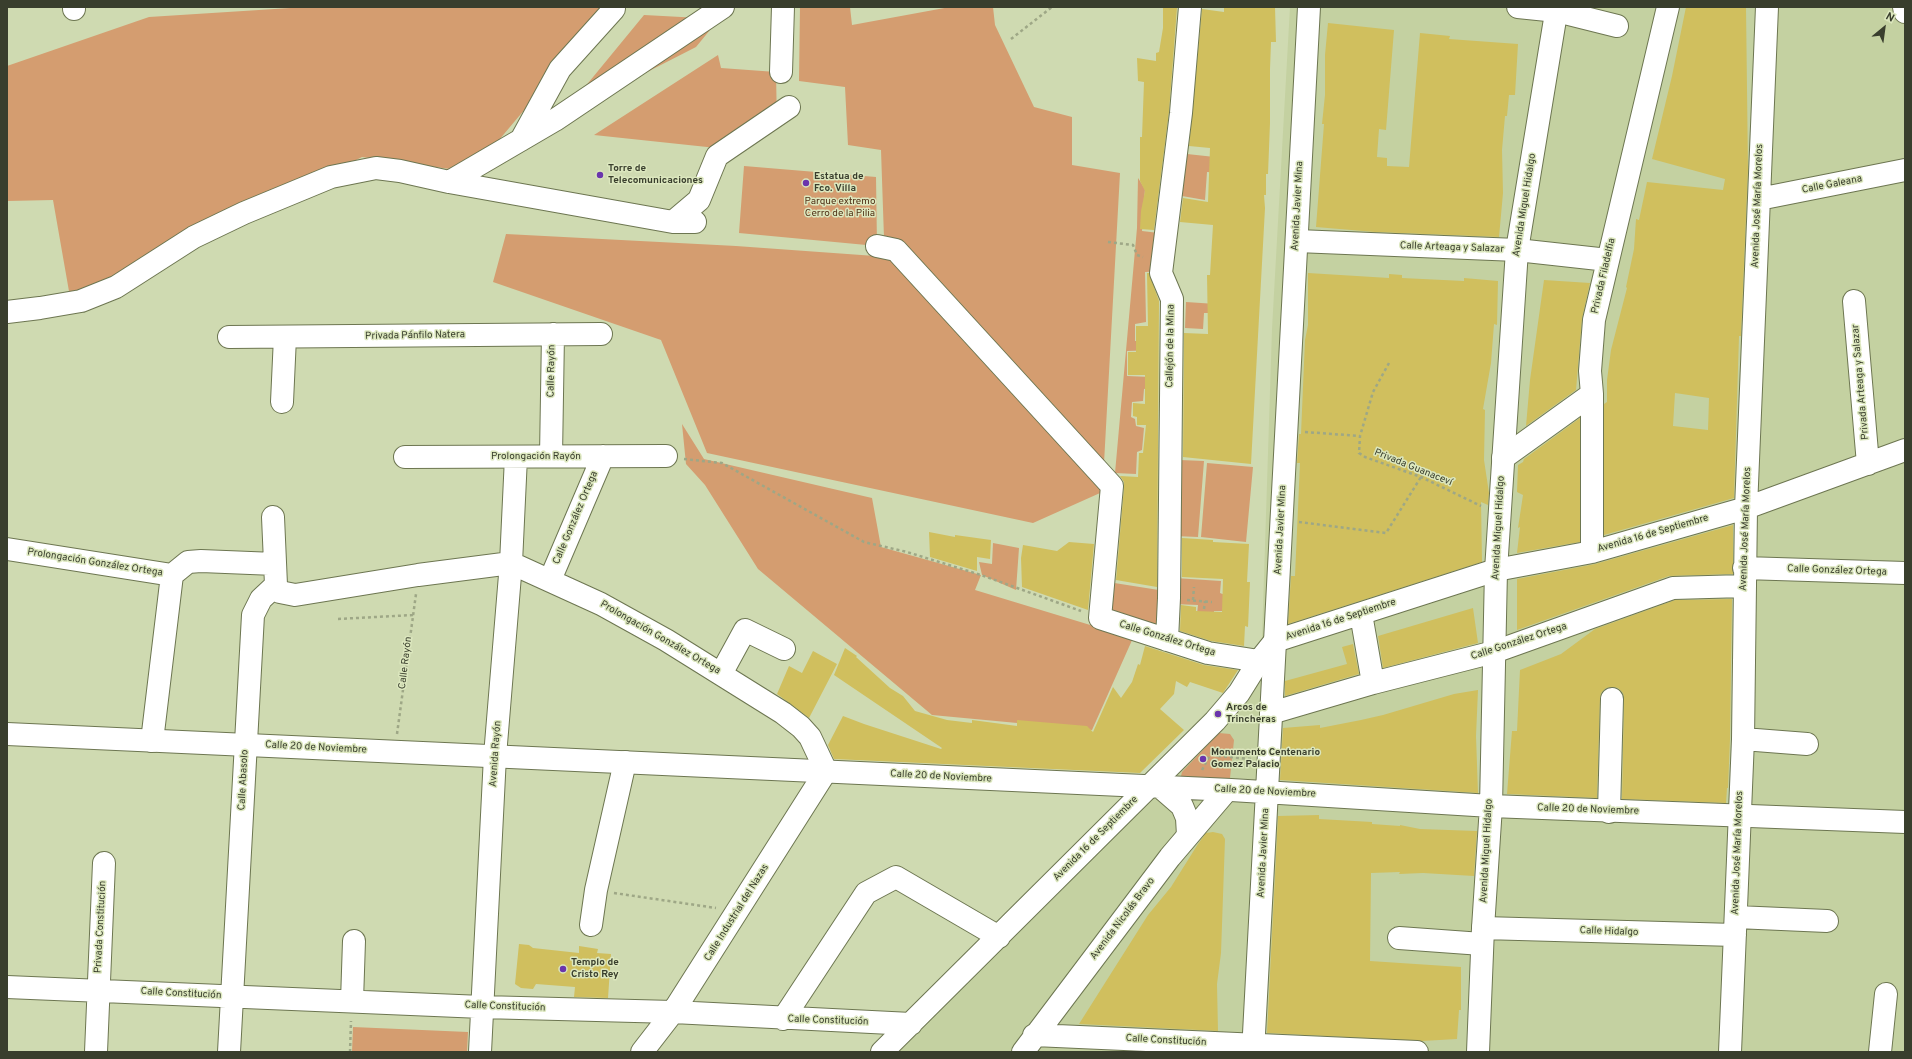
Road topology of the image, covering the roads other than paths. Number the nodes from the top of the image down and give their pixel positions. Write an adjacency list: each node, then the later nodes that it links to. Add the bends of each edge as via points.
1 (723, 7): 15 (street)
2 (783, 7): 13 (street)
3 (1190, 7): 53 (street, Callejón de la Mina, via 1181,113 1161,273 1172,299)
4 (1309, 7): 21 (street, Avenida Javier Mina)
5 (1518, 7): 10 (street)
6 (1668, 7): 24 (street, Privada Filadelfia)
7 (1767, 7): 18 (street, Avenida José María Morelos)
8 (1904, 7): 11 (street)
9 (614, 9): 15 (street, via 560,69)
10 (1557, 9): 12 (street); 23 (street, Avenida Miguel Hidalgo)
11 (1905, 12)
12 (1617, 26)
13 (781, 72)
14 (789, 107): 19 (street, via 717,156 699,200)
15 (520, 141): 17 (street)
16 (1905, 170): 18 (street, Calle Galeana)
17 (449, 182): 19 (street); 26 (street, via 376,168 331,177 194,236 116,287 81,300)
18 (1759, 199): 41 (street, Avenida José María Morelos)
19 (673, 222): 20 (street)
20 (696, 222)
21 (1296, 241): 23 (street, Calle Arteaga y Salazar); 54 (street, Avenida Javier Mina)
22 (877, 246): 53 (street, Calle González Ortega, via 896,250 1112,486 1100,618)
23 (1516, 250): 24 (street, Calle Arteaga y Salazar); 39 (street, Avenida Miguel Hidalgo)
24 (1608, 260): 31 (street, Privada Filadelfia, via 1594,326 1590,371)
25 (1854, 301): 40 (street, Privada Arteaga y Salazar)
26 (7, 312)
27 (553, 334): 28 (street, Privada Pánfilo Natera); 30 (street, Privada Pánfilo Natera); 34 (street, Calle Rayón)
28 (601, 334)
29 (229, 337): 30 (street, Privada Pánfilo Natera)
30 (284, 337): 32 (street)
31 (1592, 394): 39 (street); 44 (street, Privada Filadelfia)
32 (282, 402)
33 (1905, 450): 40 (street, Avenida 16 de Septiembre)
34 (551, 456): 35 (street, Prolongación Rayón); 38 (street, Prolongación Rayón)
35 (602, 456): 36 (street, Prolongación Rayón); 51 (street, Calle González Ortega)
36 (666, 456)
37 (405, 457): 38 (street, Prolongación Rayón)
38 (516, 457): 45 (street, Avenida Rayón)
39 (1503, 458): 46 (street, Avenida Miguel Hidalgo)
40 (1868, 464): 41 (street, Avenida 16 de Septiembre)
41 (1746, 508): 44 (street, Avenida 16 de Septiembre); 50 (street, Avenida José María Morelos)
42 (273, 517): 48 (street)
43 (7, 549): 49 (street, Prolongación González Ortega)
44 (1592, 552): 46 (street, Avenida 16 de Septiembre)
45 (511, 563): 48 (street, Prolongación González Ortega, via 295,595 280,592); 51 (street, Prolongación González Ortega); 67 (street, Avenida Rayón)
46 (1496, 570): 52 (street, Avenida 16 de Septiembre); 56 (street, Avenida Miguel Hidalgo)
47 (1905, 573): 50 (street, Calle González Ortega)
48 (275, 574): 49 (street, Prolongación González Ortega, via 194,561 188,562); 66 (street, Calle Abasolo, via 253,615)
49 (172, 575): 64 (street)
50 (1744, 577): 56 (street, Calle González Ortega, via 1674,588); 63 (street, Avenida José María Morelos)
51 (550, 580): 58 (street, Prolongación González Ortega, via 601,604)
52 (1361, 614): 54 (street, Avenida 16 de Septiembre); 59 (street)
53 (1167, 640): 57 (street, Calle González Ortega, via 1208,653)
54 (1275, 641): 57 (street, Avenida 16 de Septiembre); 61 (street, Avenida Javier Mina)
55 (784, 649): 58 (street, via 745,630)
56 (1494, 652): 59 (street, Calle González Ortega); 73 (street, Avenida Miguel Hidalgo)
57 (1258, 660): 71 (street, Avenida 16 de Septiembre, via 1238,693 1215,721)
58 (721, 674): 69 (street, Prolongación González Ortega, via 801,727 810,737)
59 (1373, 683): 61 (street, Calle González Ortega)
60 (1612, 699): 74 (street)
61 (1271, 713): 72 (street, Avenida Javier Mina)
62 (7, 734): 64 (street, Calle 20 de Noviembre)
63 (1743, 739): 65 (street); 75 (street, Avenida José María Morelos)
64 (152, 741): 66 (street, Calle 20 de Noviembre)
65 (1807, 744)
66 (246, 745): 67 (street, Calle 20 de Noviembre); 89 (street, Calle Abasolo)
67 (495, 756): 68 (street, Calle 20 de Noviembre); 91 (street, Avenida Rayón)
68 (625, 762): 69 (street, Calle 20 de Noviembre); 80 (street, via 596,890)
69 (826, 771): 71 (street, Calle 20 de Noviembre); 92 (street, Calle Industrial del Nazas)
70 (1220, 782): 71 (street, Calle 20 de Noviembre); 72 (street, Calle 20 de Noviembre); 77 (street, Avenida Nicolás Bravo)
71 (1154, 786): 77 (street, via 1171,795 1182,806 1187,818); 83 (street, Avenida 16 de Septiembre)
72 (1267, 792): 73 (street, Calle 20 de Noviembre); 96 (street, Avenida Javier Mina)
73 (1490, 806): 74 (street, Calle 20 de Noviembre); 82 (street, Avenida Miguel Hidalgo)
74 (1608, 812): 75 (street, Calle 20 de Noviembre)
75 (1739, 816): 76 (street, Calle 20 de Noviembre); 81 (street, Avenida José María Morelos)
76 (1905, 822)
77 (1188, 835): 95 (street, Avenida Nicolás Bravo)
78 (104, 863): 87 (street, Privada Constitución)
79 (1827, 921): 81 (street, Calle Hidalgo)
80 (591, 926)
81 (1735, 926): 82 (street, Calle Hidalgo); 104 (street, Avenida José María Morelos)
82 (1483, 936): 84 (street, Calle Hidalgo); 103 (street, Avenida Miguel Hidalgo)
83 (999, 937): 93 (street, via 896,877 866,893); 94 (street, Avenida 16 de Septiembre)
84 (1400, 938)
85 (354, 941): 90 (street)
86 (7, 987): 87 (street, Calle Constitución)
87 (98, 990): 89 (street, Calle Constitución); 97 (street)
88 (1886, 994): 105 (street)
89 (231, 996): 90 (street, Calle Constitución); 98 (street, Calle Abasolo)
90 (352, 1001): 91 (street, Calle Constitución)
91 (482, 1007): 92 (street, Calle Constitución); 99 (street, Avenida Rayón)
92 (673, 1012): 93 (street, Calle Constitución); 100 (street, Calle Industrial del Nazas)
93 (783, 1019): 94 (street, Calle Constitución)
94 (911, 1024): 101 (street, Avenida 16 de Septiembre)
95 (1029, 1044): 96 (street, Calle Constitución)
96 (1253, 1048): 102 (street, Calle Constitución)
97 (96, 1052)
98 (229, 1052)
99 (480, 1052)
100 (642, 1052)
101 (882, 1052)
102 (1418, 1052)
103 (1478, 1052)
104 (1730, 1052)
105 (1880, 1052)

